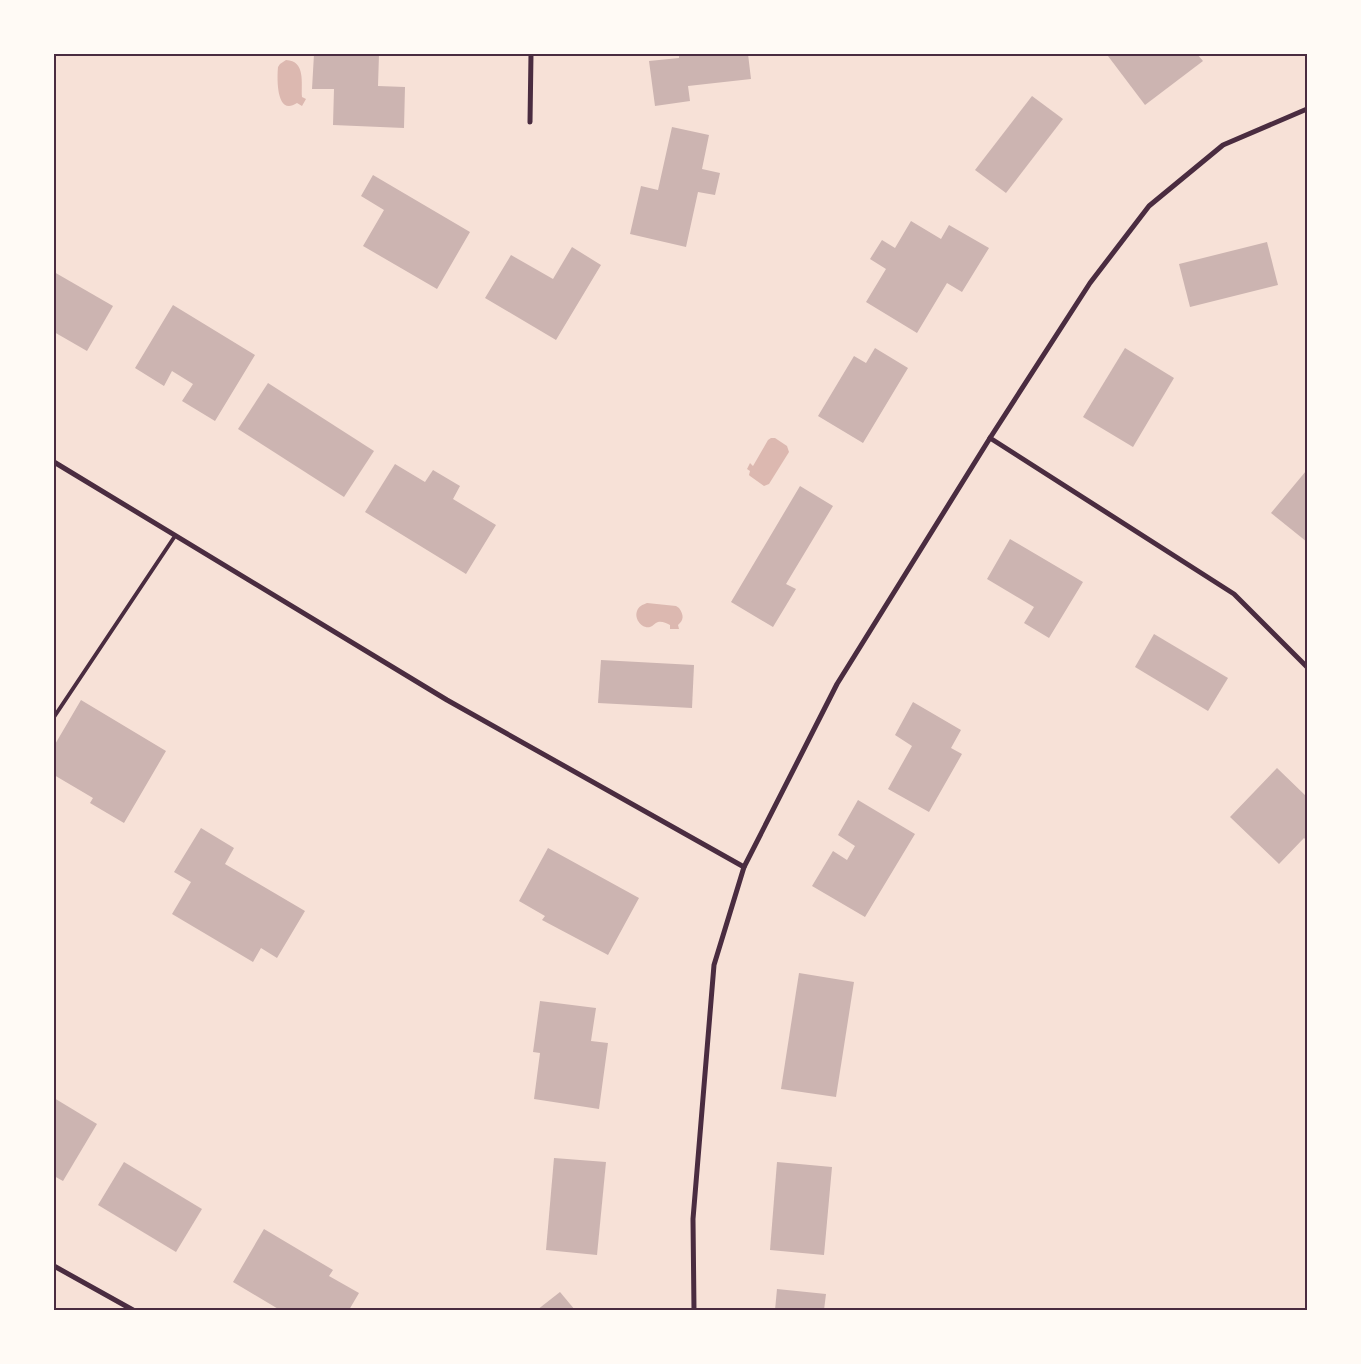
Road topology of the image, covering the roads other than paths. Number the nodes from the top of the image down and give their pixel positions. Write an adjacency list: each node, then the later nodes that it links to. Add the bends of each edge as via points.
1 (531, 54): 3 (street)
2 (1307, 109): 4 (street, via 1223,146 1149,206 1090,283)
3 (530, 122)
4 (990, 438): 7 (street, via 1234,594); 9 (street, via 837,684)
5 (54, 462): 6 (street)
6 (175, 536): 8 (lane); 9 (street, via 447,700)
7 (1307, 668)
8 (54, 717)
9 (744, 867): 12 (street, via 714,965 693,1219)
10 (54, 1266): 11 (street)
11 (133, 1310)
12 (694, 1310)

